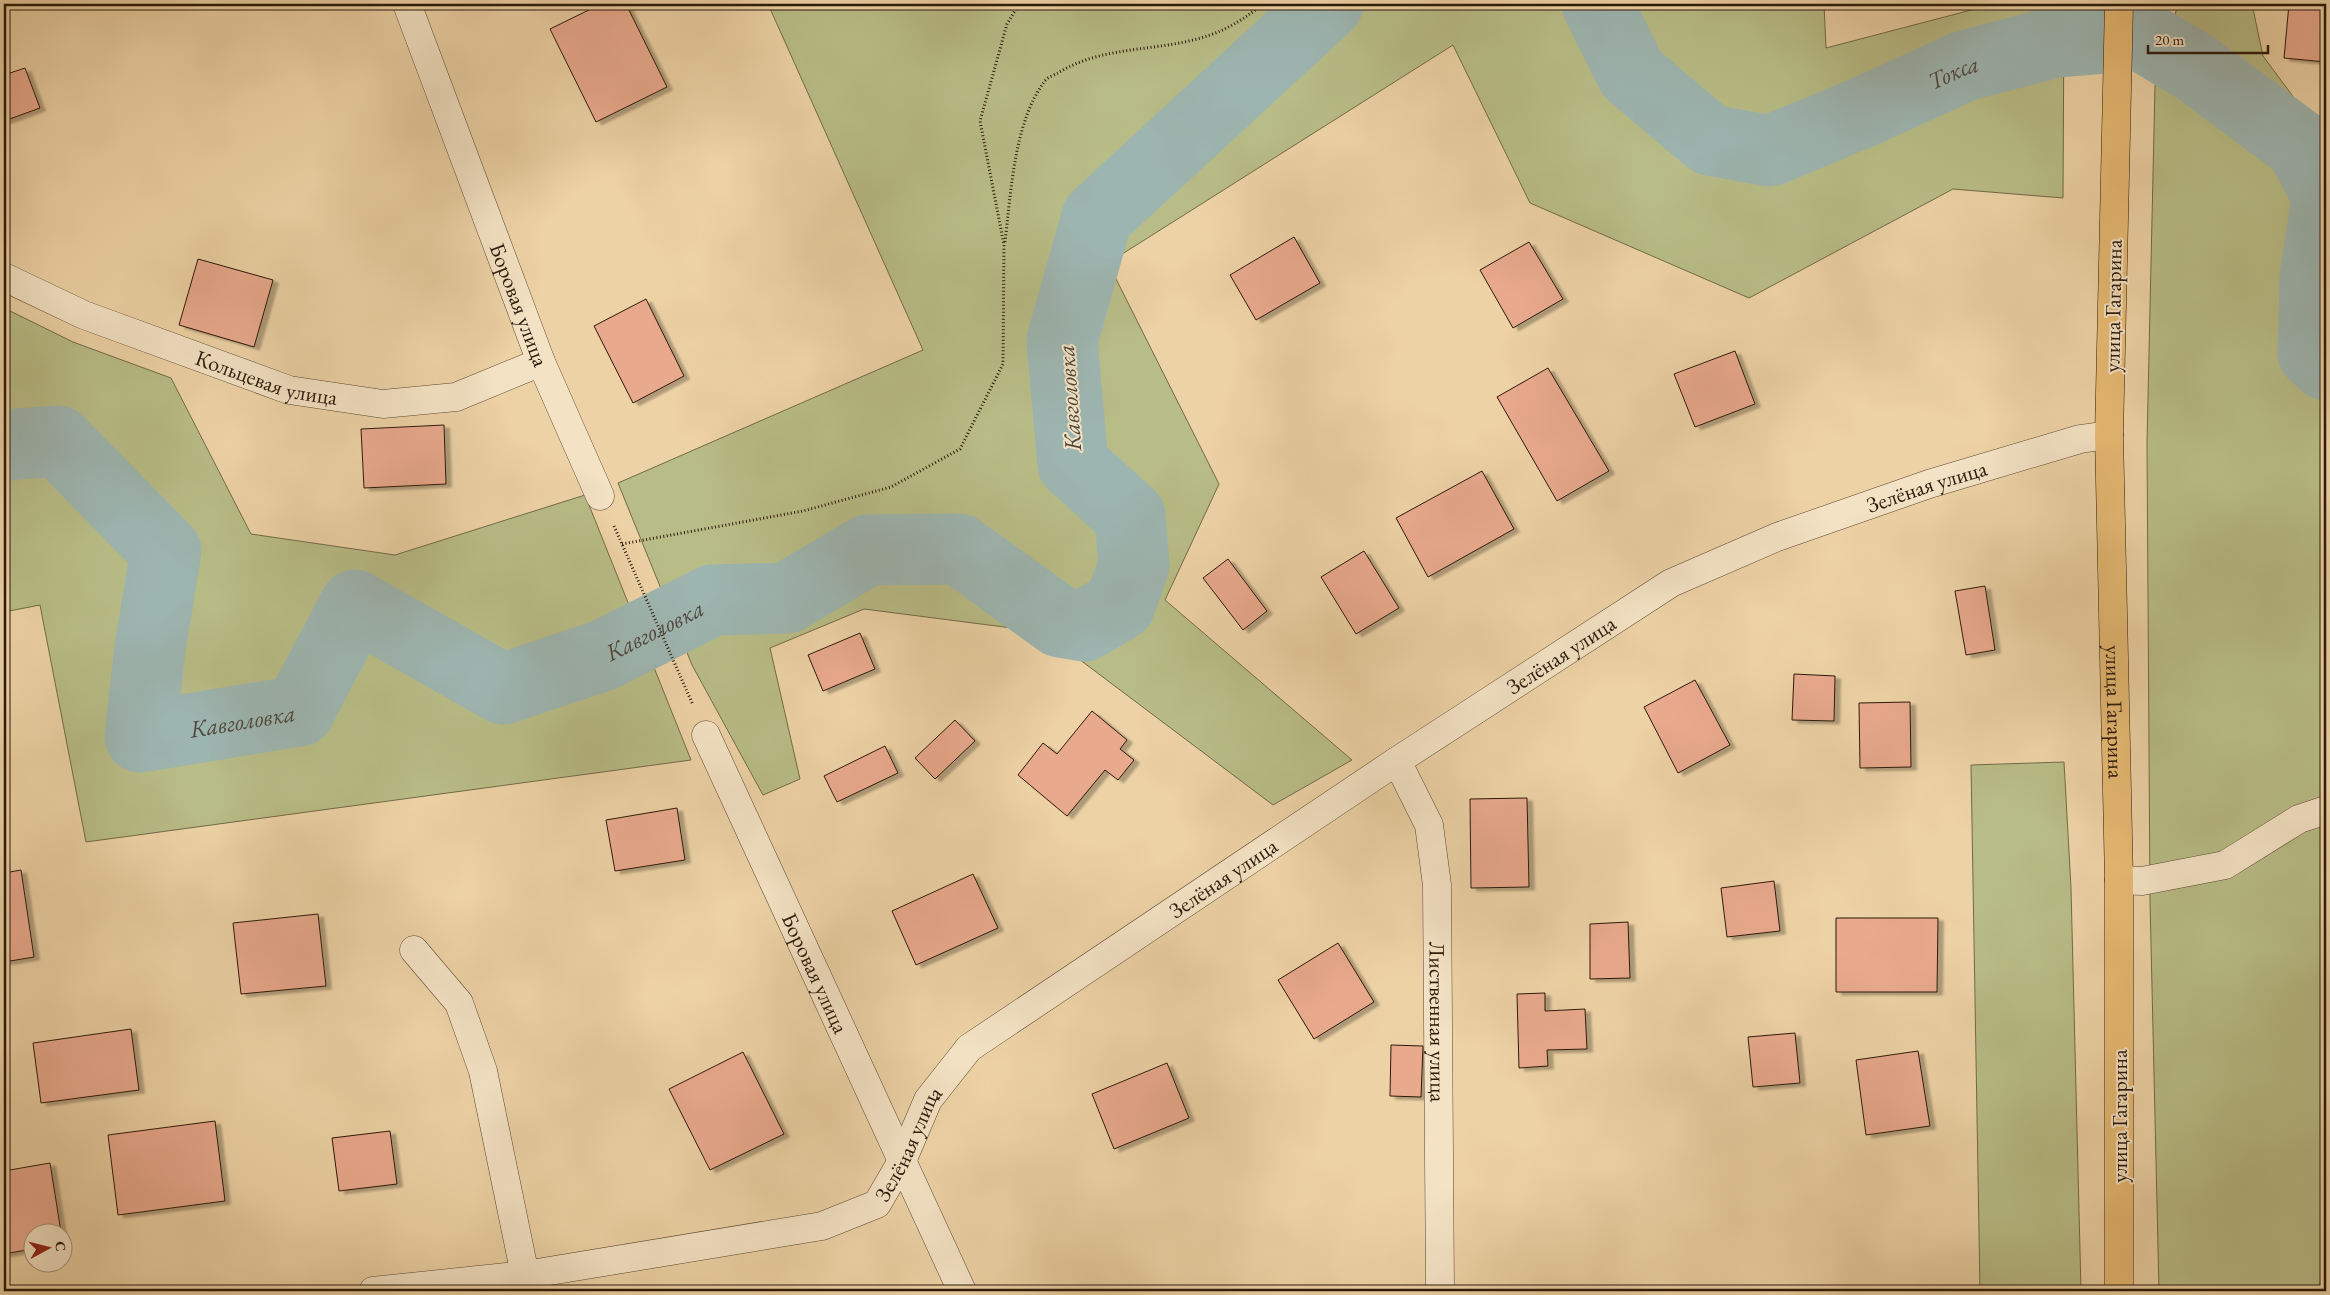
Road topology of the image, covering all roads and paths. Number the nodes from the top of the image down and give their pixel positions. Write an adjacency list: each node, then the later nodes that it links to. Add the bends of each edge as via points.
1 (408, 4): 7 (street, Боровая улица)
2 (1019, 4): 5 (path, via 1007,24 980,121)
3 (1263, 4): 5 (path, via 1237,24 1190,41 1076,62 1046,80 1027,116 1015,161)
4 (2118, 4): 8 (main road, улица Гагарина)
5 (1004, 245): 10 (path, via 1003,364 960,449 882,490 803,511)
6 (4, 277): 7 (street, Кольцевая улица, via 84,315 289,390 383,404 456,397)
7 (541, 362): 9 (street, Боровая улица)
8 (2110, 435): 12 (street, Зелёная улица, via 2080,439 1929,484 1777,537 1670,583); 14 (main road, улица Гагарина)
9 (600, 496): 10 (path)
10 (622, 544): 11 (path)
11 (706, 735): 16 (street, Боровая улица)
12 (1397, 761): 16 (street, Зелёная улица, via 969,1048 928,1100); 20 (street, Лиственная улица, via 1429,825 1437,885)
13 (2326, 810): 14 (street, via 2299,819 2225,865 2142,881)
14 (2119, 880): 21 (main road, улица Гагарина)
15 (414, 950): 17 (street, via 459,1003 483,1072)
16 (902, 1161): 17 (street, Зелёная улица, via 877,1204 822,1226); 19 (street, Боровая улица)
17 (525, 1275): 18 (street, Зелёная улица)
18 (373, 1291)
19 (962, 1291)
20 (1440, 1291)
21 (2119, 1291)

